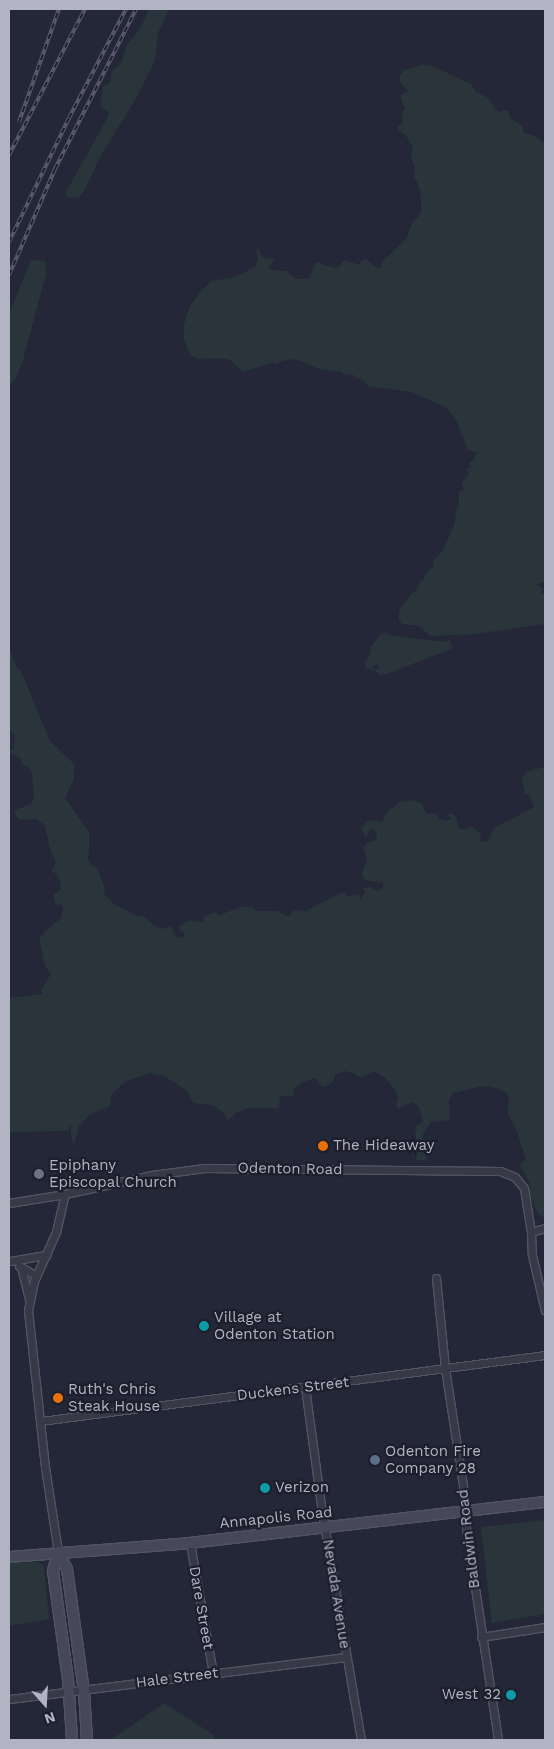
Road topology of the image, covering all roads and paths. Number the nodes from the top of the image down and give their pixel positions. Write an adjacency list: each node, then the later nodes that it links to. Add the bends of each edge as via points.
1 (65, 1194): 2 (street, Odenton Road); 4 (street, Odenton Road, via 152,1175 205,1168 500,1172 515,1177 524,1188); 5 (street, via 56,1232)
2 (9, 1203)
3 (545, 1228): 4 (street)
4 (531, 1232): 11 (street, Odenton Road, via 533,1263)
5 (46, 1255): 6 (street); 8 (street)
6 (10, 1261): 7 (street)
7 (21, 1267): 8 (street); 10 (street)
8 (36, 1276): 10 (street)
9 (436, 1278): 13 (street, Baldwin Road)
10 (29, 1300): 15 (street)
11 (545, 1312)
12 (545, 1355): 13 (street, Duckens Street)
13 (445, 1368): 14 (street, Duckens Street); 17 (street, Baldwin Road)
14 (305, 1387): 15 (street, Duckens Street); 18 (street, Nevada Avenue)
15 (41, 1420): 20 (street)
16 (545, 1502): 17 (main road, Annapolis Road)
17 (466, 1511): 18 (main road, Annapolis Road); 23 (street, Baldwin Road)
18 (326, 1528): 19 (main road, Annapolis Road); 24 (street, Nevada Avenue)
19 (190, 1543): 20 (main road, Annapolis Road); 25 (street, Dare Street)
20 (58, 1552): 21 (main road, Annapolis Road); 26 (main road, via 67,1569); 27 (main road, via 53,1571)
21 (9, 1557)
22 (545, 1627): 23 (street)
23 (481, 1637): 32 (street, Baldwin Road)
24 (346, 1657): 25 (street, Hale Street); 31 (street, Nevada Avenue)
25 (213, 1674): 26 (street, Hale Street)
26 (84, 1691): 27 (street, Hale Street); 30 (main road)
27 (70, 1692): 28 (street, Hale Street); 29 (main road)
28 (9, 1699)
29 (72, 1740)
30 (87, 1740)
31 (361, 1740)
32 (498, 1740)

